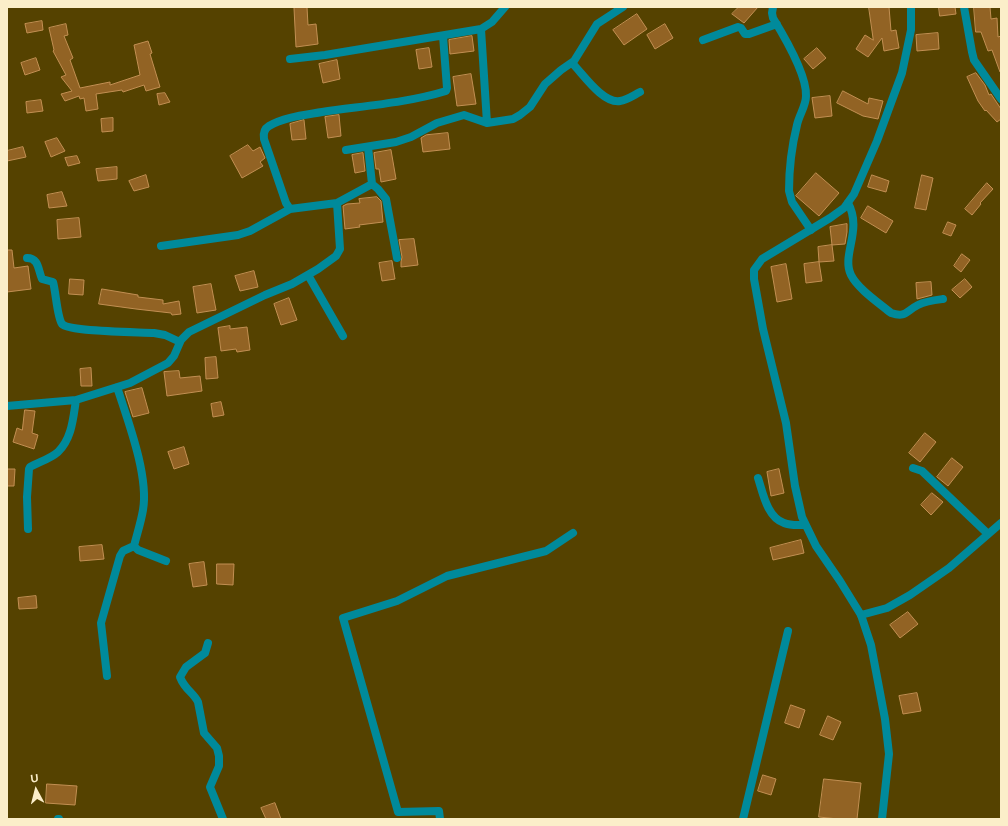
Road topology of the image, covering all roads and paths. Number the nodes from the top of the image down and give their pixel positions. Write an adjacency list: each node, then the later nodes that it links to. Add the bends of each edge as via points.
1 (505, 7): 7 (street, via 492,22)
2 (623, 7): 11 (street, via 597,24)
3 (773, 7): 6 (street, via 772,13)
4 (911, 7): 19 (street, via 911,30 902,74 864,171)
5 (964, 7): 13 (street, via 974,60)
6 (776, 24): 9 (street, via 749,34 745,34 738,27); 21 (street, via 794,55 806,89 806,100 797,125 789,191 792,202)
7 (481, 29): 8 (street); 14 (street)
8 (443, 36): 10 (street); 20 (street, via 448,88 446,91 412,99 300,116 266,128 264,139)
9 (703, 40)
10 (290, 59)
11 (572, 63): 12 (street, via 596,89 614,102); 14 (street, via 545,84 530,106 520,115 512,120)
12 (640, 92)
13 (1001, 98)
14 (487, 123): 15 (street, via 464,115 437,123 411,137)
15 (368, 147): 16 (street); 17 (street)
16 (346, 150)
17 (372, 184): 18 (street); 24 (street, via 386,199)
18 (337, 203): 20 (street); 25 (street, via 339,253)
19 (848, 203): 21 (street); 26 (street, via 852,210 854,225 849,270 857,283 898,315 903,315 917,305)
20 (290, 210): 22 (street, via 238,235)
21 (811, 230): 35 (street, via 762,259 754,270 763,329 786,423 795,486)
22 (161, 246)
23 (27, 258): 28 (street, via 32,258 36,262 42,279 53,282 59,316 66,327 154,333)
24 (397, 258)
25 (308, 275): 27 (street); 28 (street, via 200,326 189,332)
26 (943, 299)
27 (343, 336)
28 (180, 342): 29 (street, via 168,363)
29 (117, 387): 30 (street); 39 (street, via 133,437 144,490 143,509)
30 (76, 400): 31 (street); 36 (street, via 71,432 64,444 57,453 29,469)
31 (7, 406)
32 (913, 468): 38 (street, via 922,471)
33 (758, 478): 35 (street, via 767,504 778,520 792,525)
34 (1001, 523): 38 (street)
35 (805, 525): 41 (street)
36 (28, 529)
37 (573, 533): 46 (street, via 546,551 447,576 397,601 343,618 398,812 439,811)
38 (988, 534): 41 (street, via 949,568 910,595 887,608)
39 (134, 546): 40 (street); 44 (street, via 123,551 120,556 101,623)
40 (166, 561)
41 (860, 615): 48 (street, via 871,645 889,754)
42 (788, 631): 47 (street)
43 (208, 643): 45 (street, via 205,653 186,668 180,677 186,689 198,702 204,733 217,748 219,766 210,788)
44 (107, 676)
45 (223, 819)
46 (440, 819)
47 (744, 819)
48 (882, 819)

